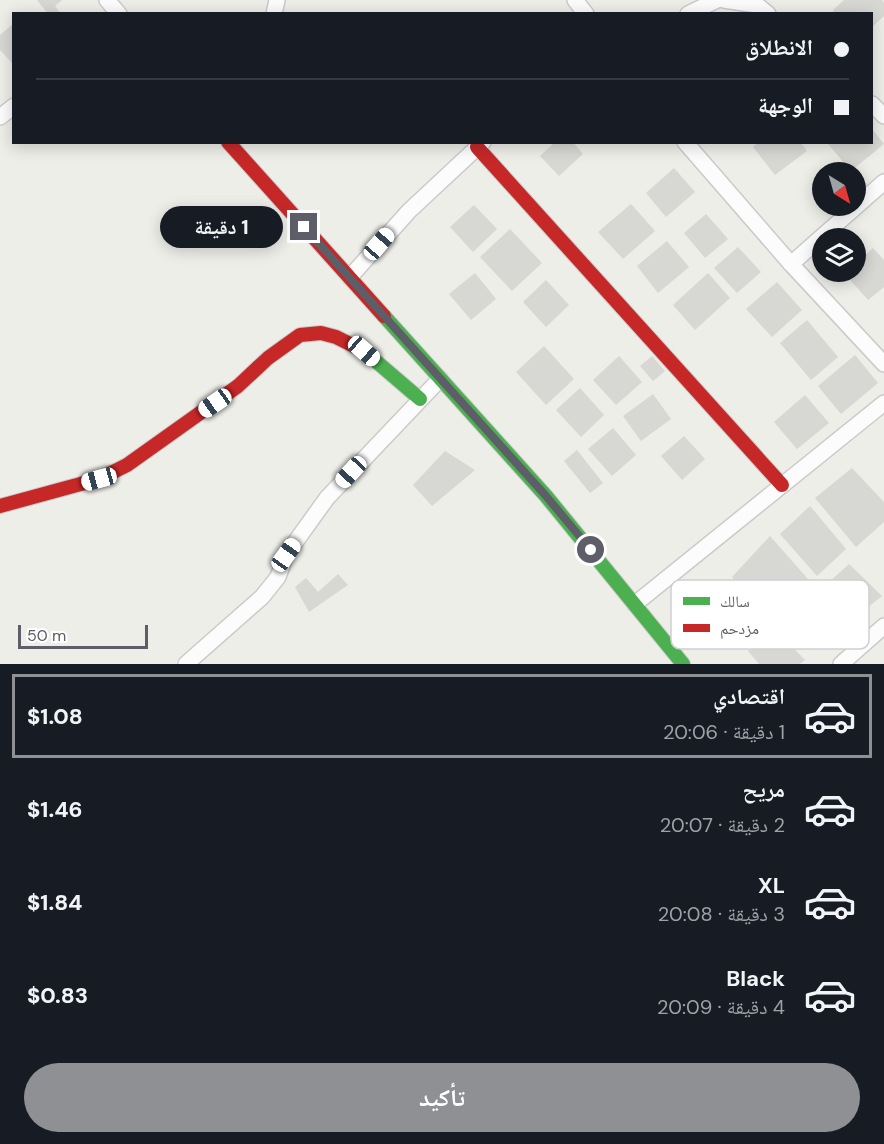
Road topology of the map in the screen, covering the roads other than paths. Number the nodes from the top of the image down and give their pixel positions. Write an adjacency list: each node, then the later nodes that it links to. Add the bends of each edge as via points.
1 (107, 0): 6 (street)
2 (575, 0): 7 (street)
3 (717, 0): 8 (street)
4 (724, 0): 5 (street)
5 (762, 6)
6 (117, 12)
7 (584, 12)
8 (692, 12)
9 (873, 105): 11 (street)
10 (12, 108): 12 (street)
11 (884, 116)
12 (0, 117)
13 (230, 144): 18 (street)
14 (688, 144): 17 (street)
15 (480, 145): 18 (street, via 409,211); 23 (street)
16 (884, 182): 17 (street)
17 (791, 264): 19 (street)
18 (350, 277): 20 (street)
19 (884, 364)
20 (440, 379): 21 (street); 25 (street, via 546,496)
21 (420, 399): 24 (street, via 364,351 321,333 300,335 238,386 127,465 99,479); 31 (street, via 327,498 262,597)
22 (884, 403): 23 (street)
23 (782, 485): 25 (street)
24 (0, 506)
25 (635, 604): 28 (street)
26 (884, 626): 27 (street)
27 (869, 639)
28 (671, 648)
29 (672, 649): 32 (street)
30 (857, 649): 33 (street)
31 (186, 664)
32 (684, 664)
33 (840, 664)

